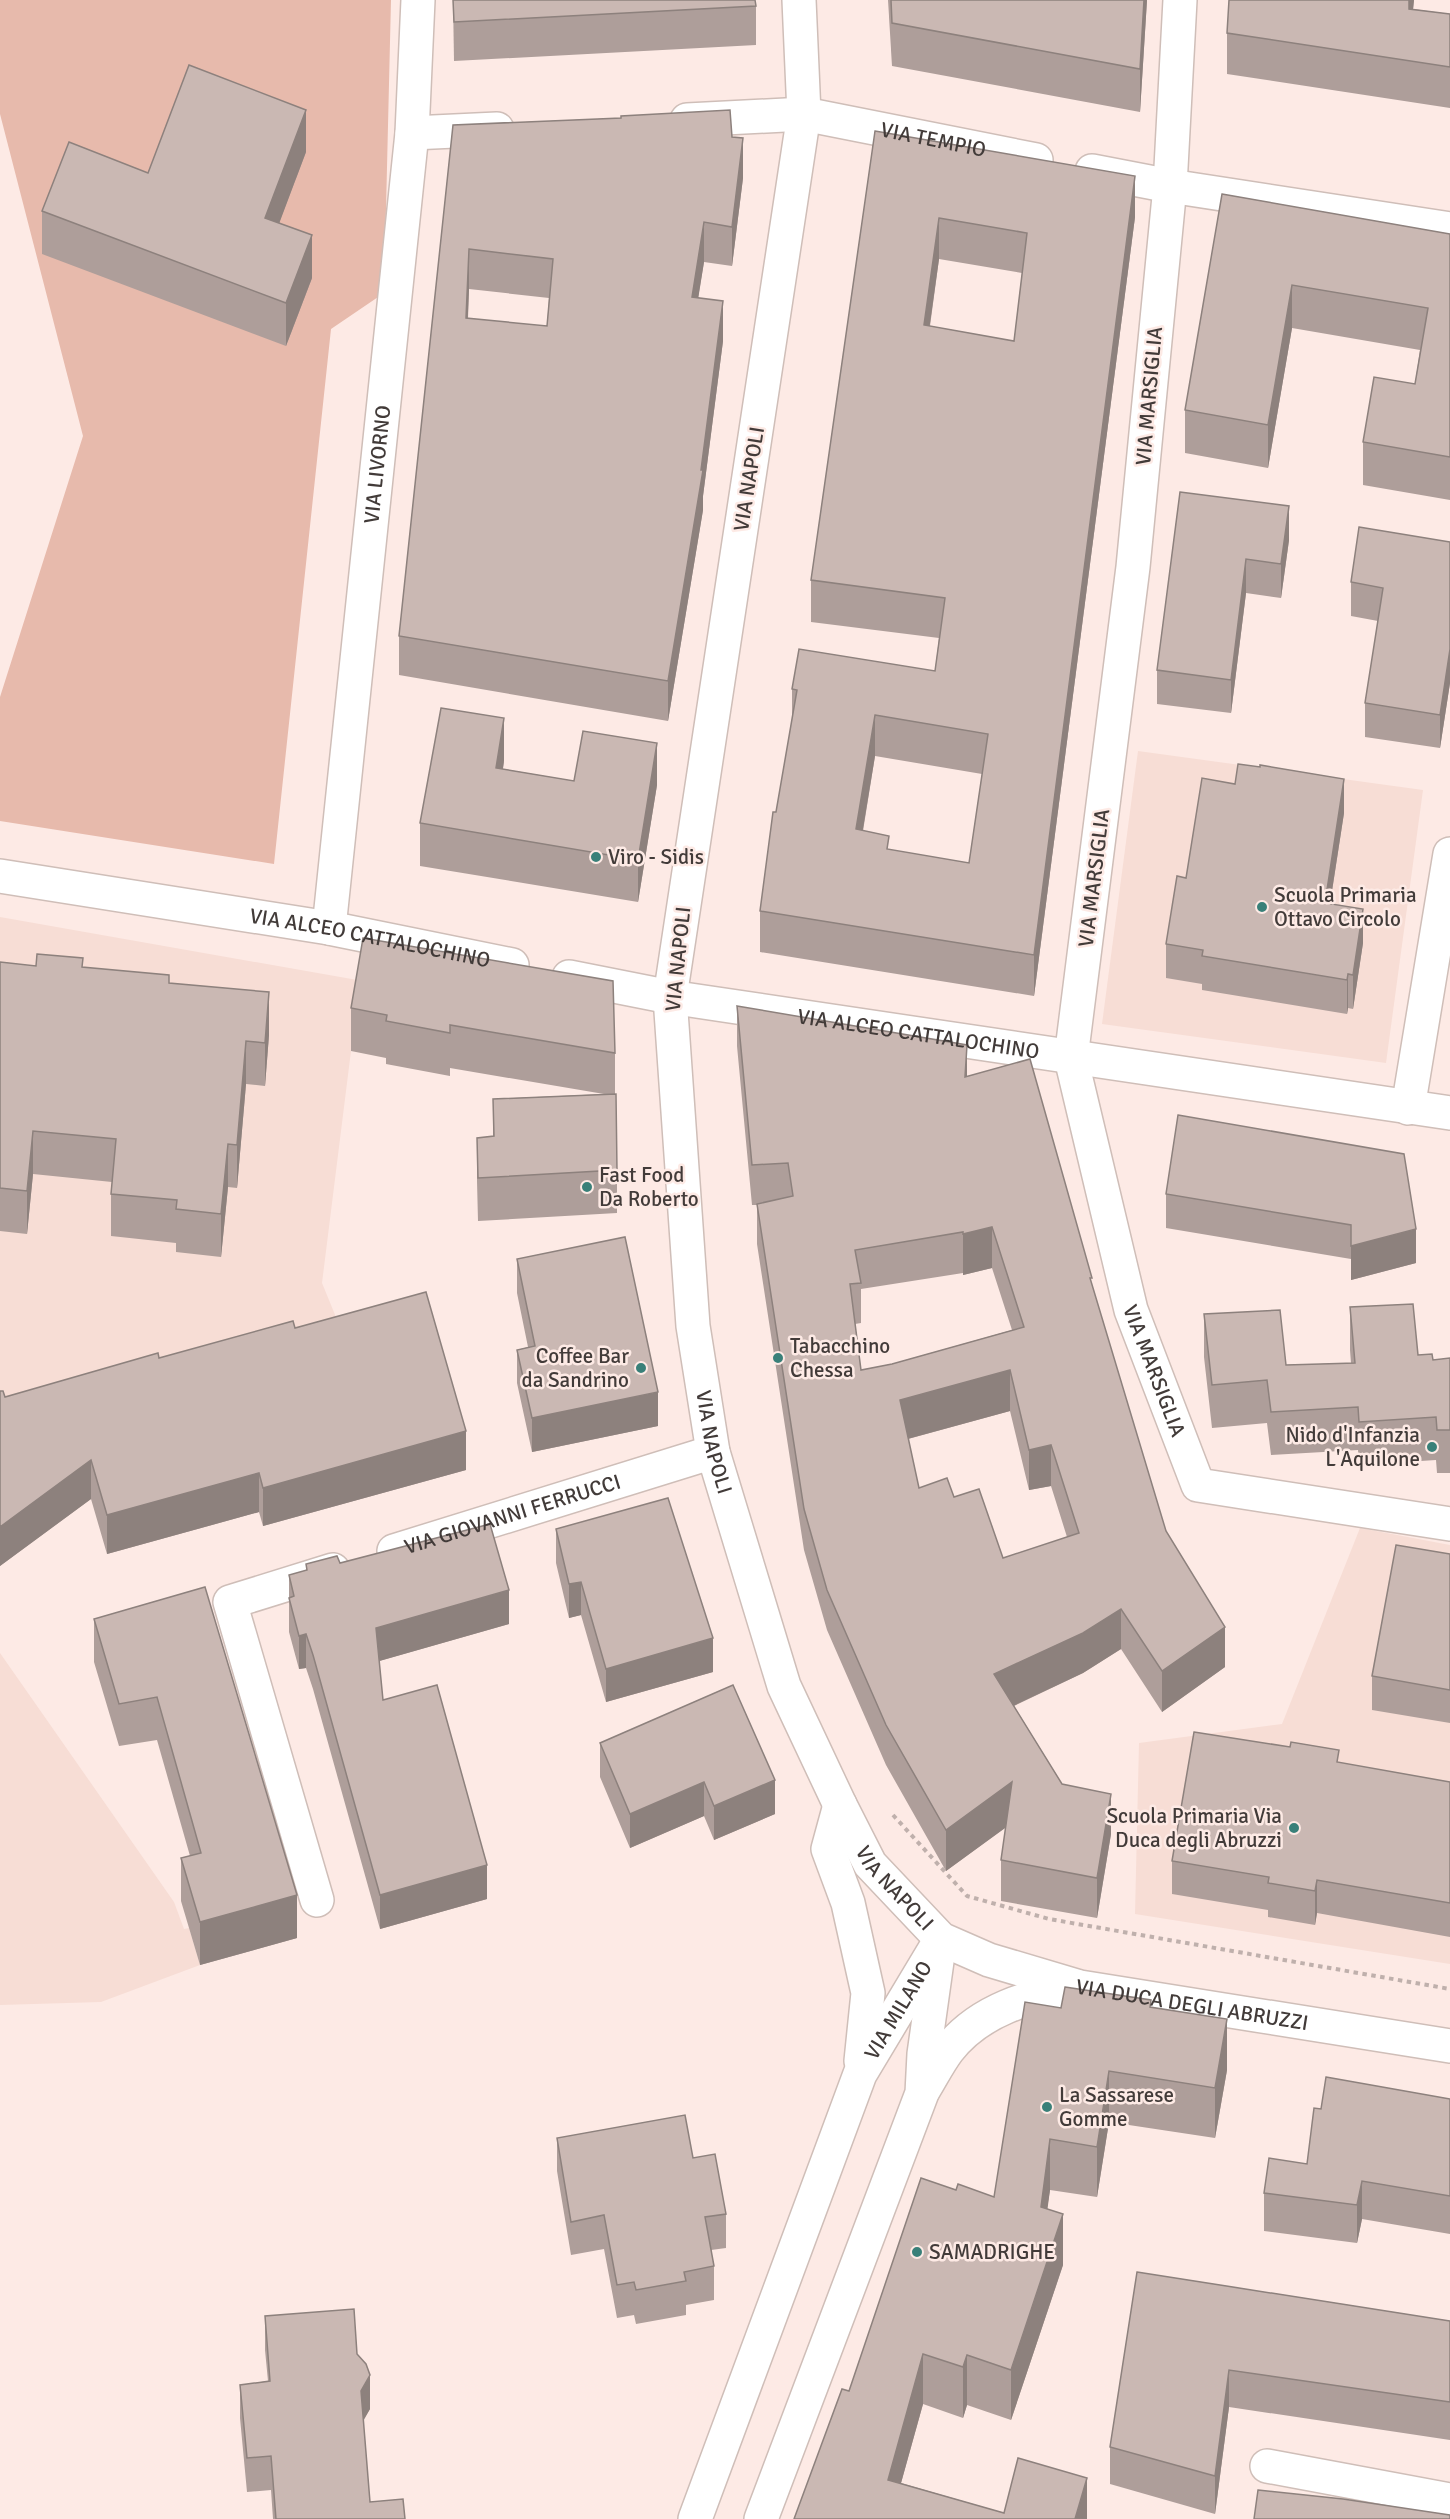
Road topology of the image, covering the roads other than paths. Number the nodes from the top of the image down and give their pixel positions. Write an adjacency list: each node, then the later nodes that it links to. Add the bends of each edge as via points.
1 (418, 0): 7 (street, VIA LIVORNO)
2 (799, 0): 4 (street, VIA NAPOLI)
3 (1180, 0): 8 (street, VIA MARSIGLIA)
4 (804, 114): 5 (street, VIA TEMPIO); 8 (street, VIA TEMPIO); 13 (street, VIA NAPOLI)
5 (663, 121)
6 (531, 128): 7 (street)
7 (412, 134): 12 (street, VIA LIVORNO)
8 (1170, 186): 9 (street, VIA TEMPIO); 14 (street, VIA MARSIGLIA, via 1133,567)
9 (1450, 229)
10 (1450, 854): 15 (street)
11 (0, 876): 12 (street, VIA ALCEO CATTALOCHINO)
12 (329, 928): 13 (street, VIA ALCEO CATTALOCHINO)
13 (670, 997): 14 (street, VIA ALCEO CATTALOCHINO); 17 (street, VIA NAPOLI, via 693,1326)
14 (1071, 1058): 15 (street, VIA ALCEO CATTALOCHINO); 18 (street, VIA MARSIGLIA, via 1131,1310 1198,1485)
15 (1408, 1108): 16 (street, VIA ALCEO CATTALOCHINO)
16 (1450, 1113)
17 (713, 1452): 19 (street, VIA NAPOLI, via 784,1686); 20 (street, VIA GIOVANNI FERRUCCI, via 230,1602)
18 (1450, 1524)
19 (840, 1805): 21 (street, VIA NAPOLI, via 870,1864); 24 (street, via 828,1849 848,1903 868,1993)
20 (317, 1900)
21 (941, 1939): 22 (street, VIA DUCA DEGLI ABRUZZI, via 989,1960); 24 (street, VIA MILANO); 25 (street, VIA MILANO)
22 (1080, 1987): 23 (street, VIA DUCA DEGLI ABRUZZI); 25 (street, via 1022,2000 980,2020 949,2049)
23 (1450, 2046)
24 (860, 2074): 28 (street, VIA MILANO)
25 (922, 2093): 29 (street, VIA MILANO)
26 (1267, 2466): 27 (street)
27 (1450, 2500)
28 (695, 2519)
29 (761, 2519)

